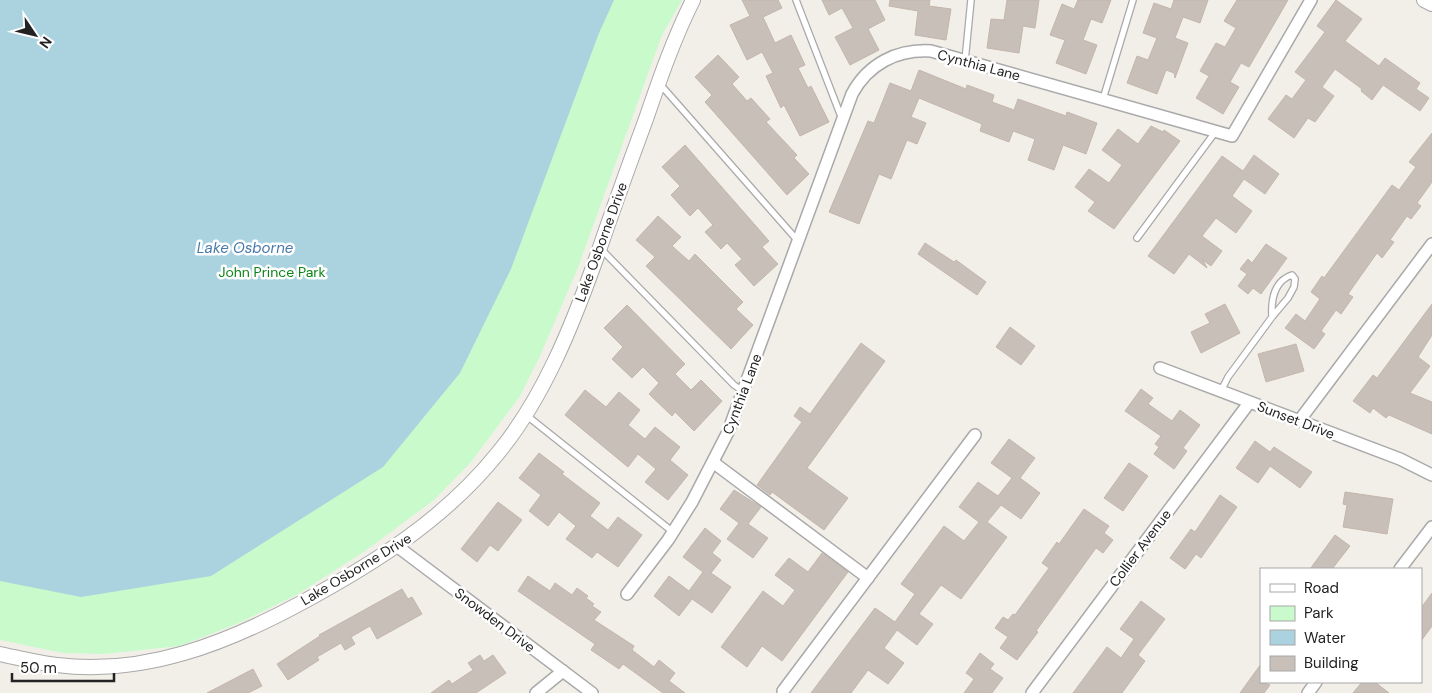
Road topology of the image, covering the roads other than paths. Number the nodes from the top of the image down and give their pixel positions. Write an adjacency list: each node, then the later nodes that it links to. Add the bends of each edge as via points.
1 (693, 0): 9 (street, Lake Osborne Drive, via 680,24)
2 (796, 0): 11 (lane)
3 (971, 0): 8 (lane)
4 (1133, 0): 10 (lane)
5 (1311, 0): 12 (street, Cynthia Lane, via 1232,136)
6 (1424, 0): 7 (street)
7 (1432, 4)
8 (965, 60): 10 (street, Cynthia Lane); 11 (street, Cynthia Lane, via 921,51 902,53 884,60 856,86)
9 (658, 83): 14 (lane); 15 (street, Lake Osborne Drive)
10 (1103, 99): 12 (street, Cynthia Lane)
11 (842, 121): 14 (street, Cynthia Lane)
12 (1216, 131): 13 (lane)
13 (1137, 238)
14 (798, 241): 19 (street, Cynthia Lane)
15 (600, 247): 19 (lane); 22 (street, Lake Osborne Drive, via 567,334)
16 (1431, 248): 23 (street)
17 (1272, 317): 17 (lane, via 1271,307 1278,284 1292,275 1294,287); 20 (lane)
18 (1160, 368): 20 (street, Sunset Drive)
19 (743, 392): 25 (street, Cynthia Lane)
20 (1221, 392): 21 (street, Sunset Drive)
21 (1249, 403): 23 (street, Sunset Drive); 38 (street, Collier Avenue)
22 (525, 414): 28 (lane); 29 (street, Lake Osborne Drive, via 499,452 470,484 436,517)
23 (1300, 422): 26 (street, Sunset Drive, via 1400,459)
24 (975, 435): 31 (street)
25 (714, 463): 28 (street, Cynthia Lane); 31 (street)
26 (1432, 475)
27 (1432, 527): 30 (street)
28 (673, 532): 32 (street, Cynthia Lane)
29 (398, 546): 33 (street, Lake Osborne Drive, via 337,584 269,620 190,653 87,667); 34 (street, Snowden Drive)
30 (1401, 568)
31 (868, 578): 35 (street)
32 (628, 594)
33 (0, 654)
34 (563, 671): 36 (street); 37 (street, Snowden Drive)
35 (783, 691)
36 (536, 693)
37 (592, 693)
38 (1032, 693)

